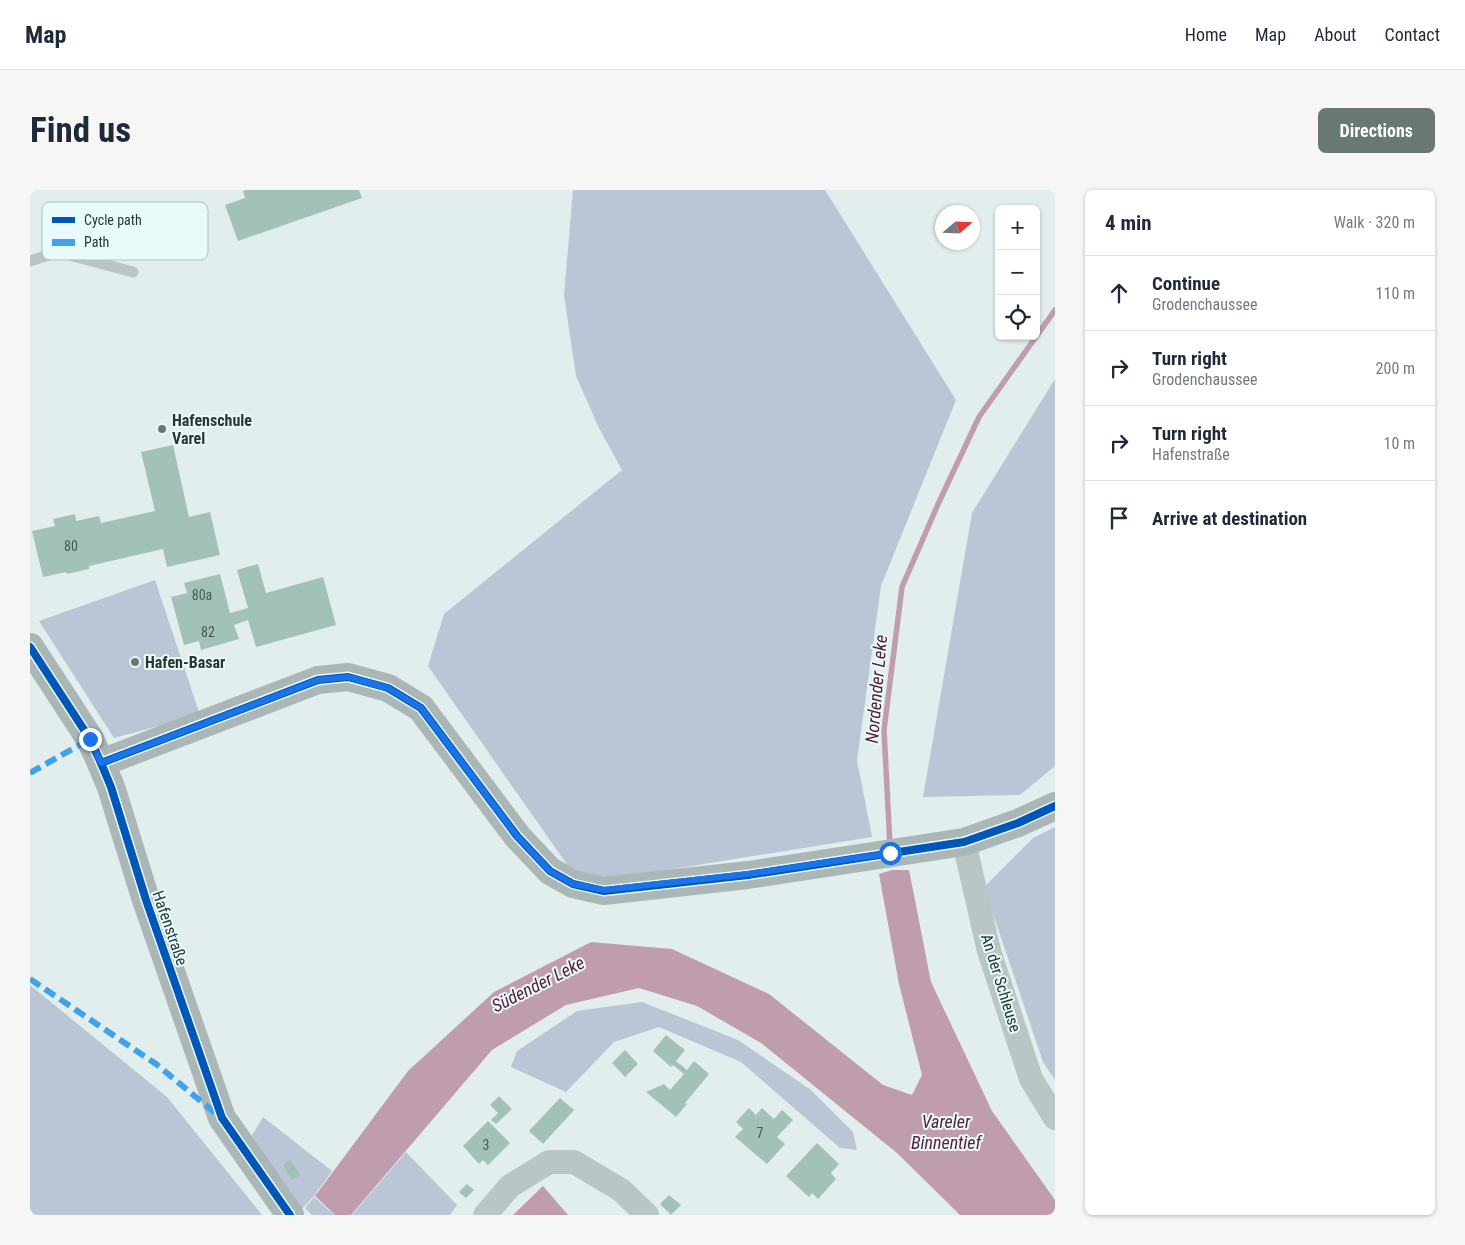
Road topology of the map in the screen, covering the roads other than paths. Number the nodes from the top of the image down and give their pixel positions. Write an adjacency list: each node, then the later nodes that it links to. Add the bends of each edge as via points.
1 (42, 257): 3 (lane)
2 (88, 260): 4 (lane)
3 (30, 261)
4 (133, 272)
5 (30, 647): 6 (street, Hafenstraße, via 90,739)
6 (101, 763): 8 (street, via 318,680 348,677 388,688 421,708 517,836 550,871 573,884 604,890 748,874); 10 (street, Hafenstraße, via 222,1118)
7 (1055, 806): 8 (street, via 1018,824)
8 (964, 842): 9 (street, An der Schleuse, via 988,951 1031,1079)
9 (1055, 1118)
10 (290, 1215)
11 (484, 1215): 12 (street, via 510,1186 549,1162 574,1162 621,1190)
12 (647, 1215)

